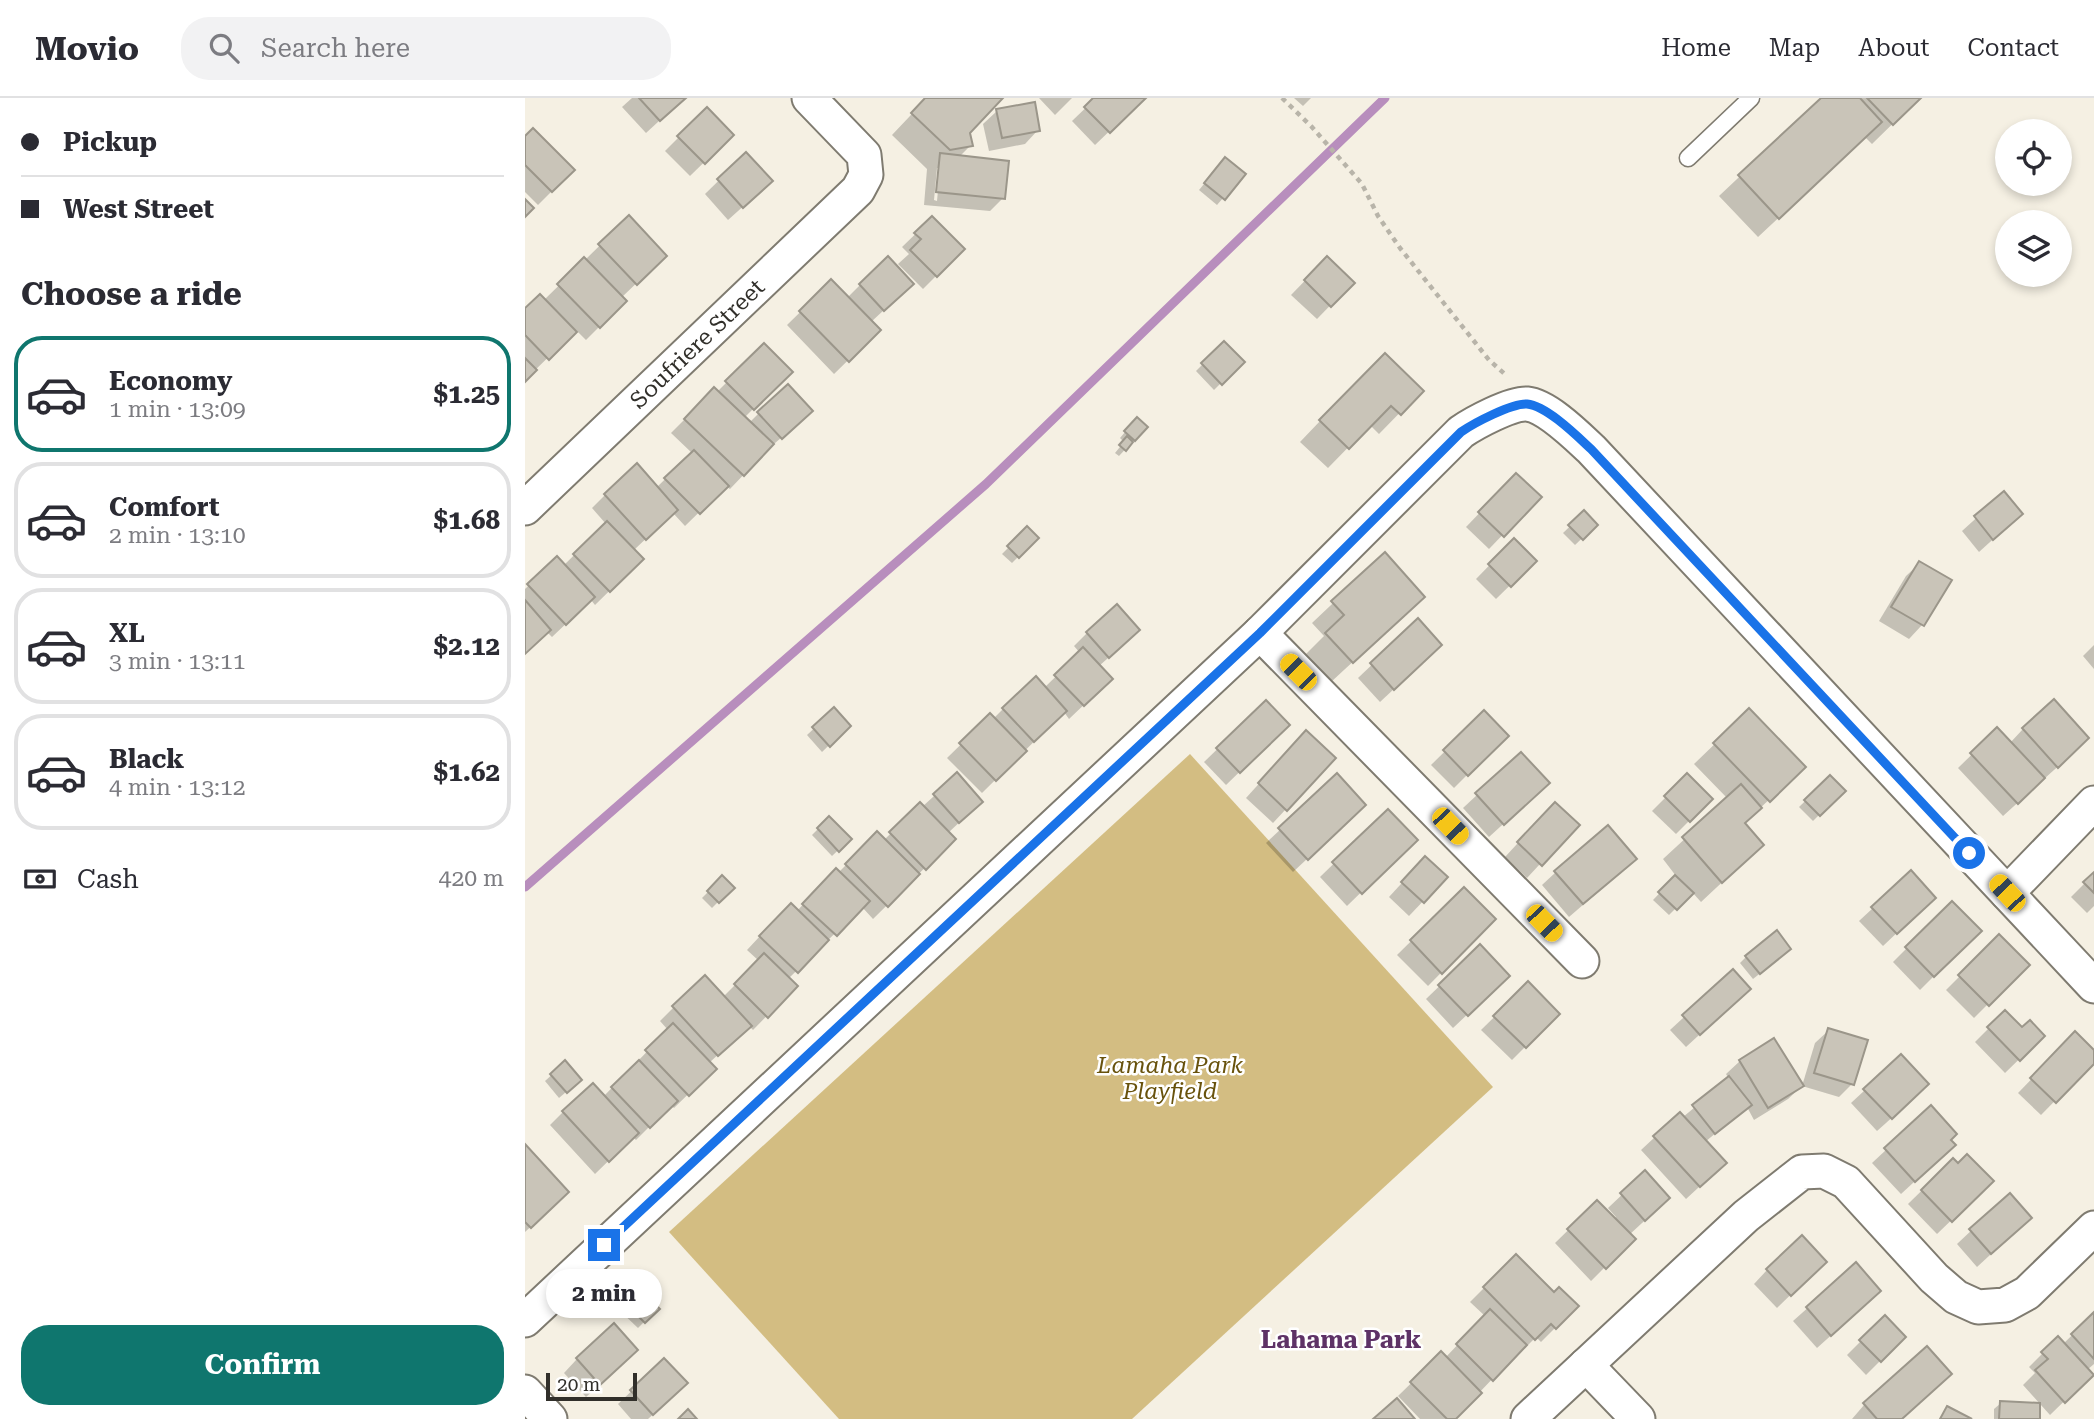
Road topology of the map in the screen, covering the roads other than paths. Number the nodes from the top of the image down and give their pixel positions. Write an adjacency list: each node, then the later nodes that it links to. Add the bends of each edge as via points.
1 (810, 98): 4 (street, Soufriere Street, via 864,155 866,175 858,190)
2 (1751, 98): 3 (lane)
3 (1688, 158)
4 (525, 508)
5 (1260, 633): 7 (street, via 1461,432 1481,419 1526,404 1558,421 1591,449); 8 (street); 11 (street)
6 (2094, 803): 7 (street)
7 (2007, 893): 9 (street)
8 (1582, 961)
9 (2094, 986)
10 (2094, 1228): 12 (street, via 2027,1293 2005,1305 1978,1307 1956,1297 1934,1278 1846,1182 1824,1171 1803,1172 1746,1216)
11 (525, 1320)
12 (1587, 1364): 15 (street); 16 (street)
13 (525, 1392): 14 (street)
14 (550, 1419)
15 (1528, 1419)
16 (1638, 1419)

